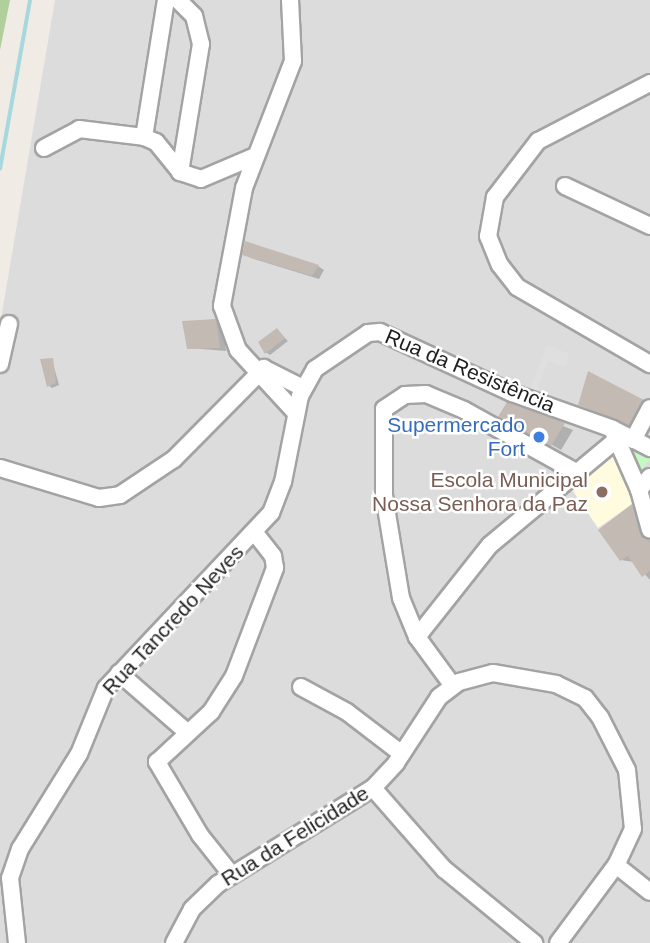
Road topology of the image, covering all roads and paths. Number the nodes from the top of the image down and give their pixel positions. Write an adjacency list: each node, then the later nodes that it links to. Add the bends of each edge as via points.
1 (166, 0): 5 (street)
2 (177, 0): 8 (street, via 194,16 201,44)
3 (290, 0): 7 (street, via 293,61)
4 (650, 83): 13 (street, via 538,141 495,197 488,236 500,265 517,287)
5 (144, 137): 6 (street, via 79,129); 8 (street, via 160,146)
6 (44, 148)
7 (253, 157): 8 (street, via 205,179); 14 (street, via 222,298 230,335)
8 (180, 172)
9 (565, 186): 10 (street)
10 (650, 226)
11 (9, 324): 12 (street)
12 (0, 364)
13 (650, 364)
14 (257, 369): 15 (street); 17 (street); 21 (street, via 174,459 120,495 99,498)
15 (303, 388): 17 (street, Rua da Resistência); 18 (street, Rua da Resistência, via 315,369 368,333 380,332)
16 (650, 408): 19 (street)
17 (296, 414): 26 (street, Rua Tancredo Neves, via 278,498)
18 (615, 434): 19 (street, Rua da Resistência); 22 (street); 24 (street)
19 (634, 440): 20 (street, Rua da Resistência)
20 (650, 448)
21 (0, 468)
22 (574, 471): 27 (street, via 490,545); 27 (street, via 426,394 392,400 384,409 382,428 384,495 401,598)
23 (650, 477): 24 (street)
24 (639, 490): 25 (street)
25 (650, 530)
26 (255, 534): 28 (street, Rua Tancredo Neves); 31 (street, via 275,559 273,576 226,691)
27 (417, 638): 29 (street)
28 (119, 673): 31 (street); 37 (street, Rua Tancredo Neves, via 98,702 79,754 14,863 10,885)
29 (453, 686): 32 (street, Rua da Felicidade, via 423,718); 34 (street, Rua da Felicidade, via 493,673 521,675 571,690 596,710 619,751 633,796 633,829)
30 (301, 687): 32 (street, via 347,712)
31 (188, 733): 35 (street, via 159,759 200,835)
32 (402, 754): 33 (street, Rua da Felicidade)
33 (373, 788): 35 (street, Rua da Felicidade); 39 (street, via 444,869)
34 (616, 865): 36 (street); 40 (street)
35 (231, 874): 38 (street, Rua da Felicidade, via 192,909)
36 (650, 892)
37 (17, 943)
38 (174, 943)
39 (534, 943)
40 (558, 943)

